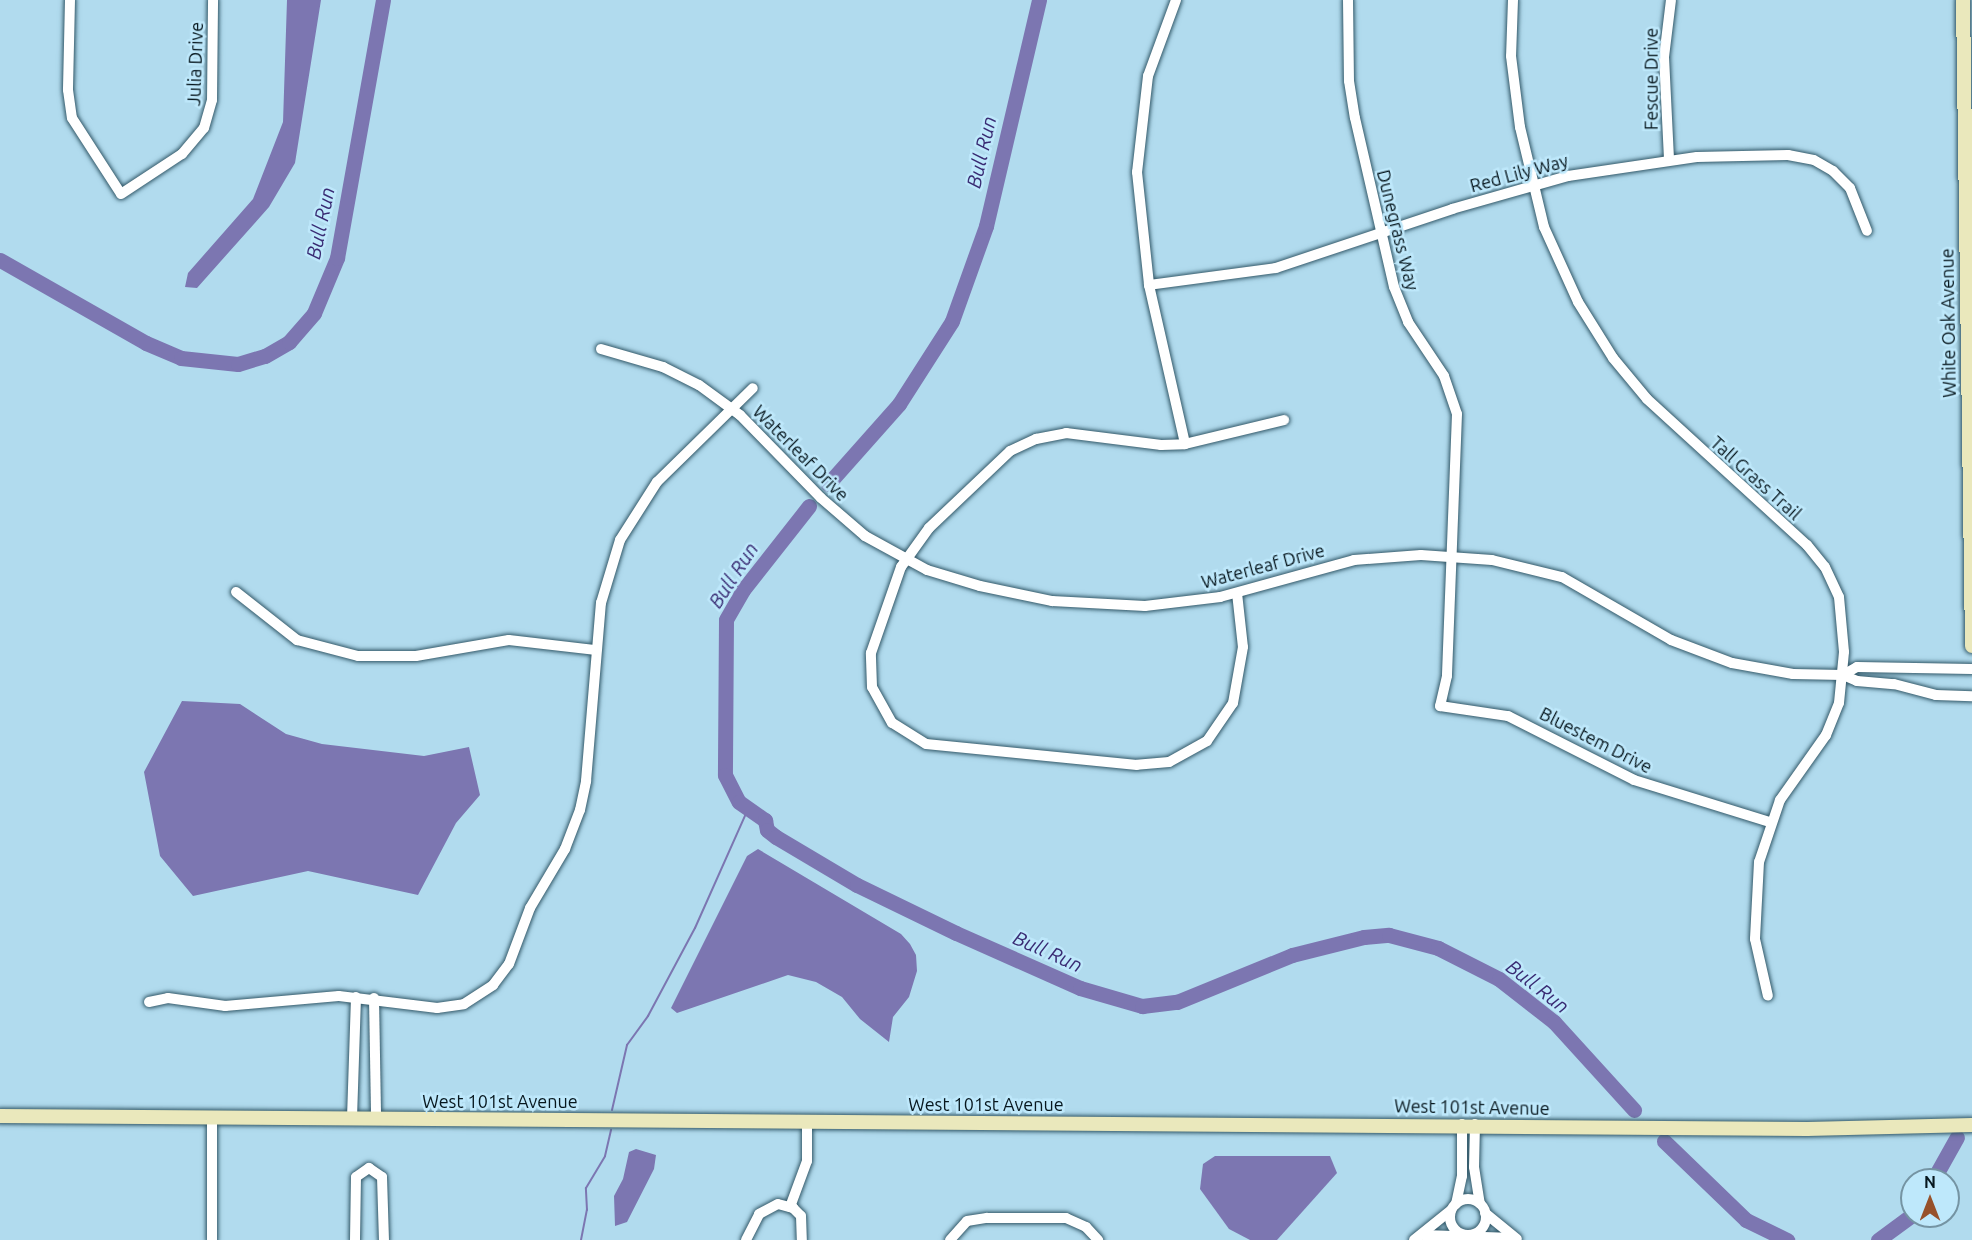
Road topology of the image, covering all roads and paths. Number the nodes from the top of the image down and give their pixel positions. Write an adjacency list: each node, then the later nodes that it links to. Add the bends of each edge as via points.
1 (70, 0): 2 (street, Julia Drive, via 68,90 72,118 121,194 182,154 204,128 212,100)
2 (213, 0)
3 (1176, 0): 12 (street, via 1157,45 1140,122 1137,188)
4 (1347, 0): 11 (street, Dunegrass Way, via 1352,99)
5 (1513, 0): 9 (street, Tall Grass Trail, via 1512,81)
6 (1671, 0): 8 (street, Fescue Drive, via 1664,57)
7 (1963, 0): 18 (street, White Oak Avenue)
8 (1669, 159): 9 (street, Red Lily Way, via 1605,168); 10 (street, Red Lily Way, via 1772,155 1814,160 1850,188)
9 (1533, 186): 11 (street, Red Lily Way); 26 (street, Tall Grass Trail, via 1564,274 1619,366 1671,424 1807,545 1825,567 1843,615)
10 (1867, 231)
11 (1381, 234): 12 (street, Red Lily Way, via 1276,268); 19 (street, Dunegrass Way, via 1398,300 1444,376 1456,409)
12 (1149, 285): 17 (street)
13 (601, 349): 15 (street, Waterleaf Drive, via 680,374)
14 (753, 388): 15 (street)
15 (732, 408): 20 (street, Waterleaf Drive, via 850,524); 24 (street, via 657,482 626,527 604,587)
16 (1284, 420): 17 (street)
17 (1185, 444): 20 (street, via 1161,445 1073,433 1023,444 991,466 929,528)
18 (1970, 528): 23 (street, White Oak Avenue)
19 (1452, 557): 22 (street, Waterleaf Drive, via 1354,560); 26 (street, Waterleaf Drive, via 1511,563 1562,577 1671,640 1720,660 1775,672); 28 (street, Dunegrass Way, via 1447,676)
20 (906, 560): 22 (street, Waterleaf Drive, via 980,586 1074,603 1145,606); 22 (street, via 892,586 872,647 872,687 883,713 903,732 926,744 954,748 1137,765 1161,764 1194,751 1222,724 1237,692 1244,646)
21 (236, 592): 24 (street, via 297,640 358,656 416,656 509,640)
22 (1237, 593)
23 (1972, 646)
24 (596, 650): 32 (street, via 586,781 580,810 565,849 530,908 506,970 483,994 457,1006 431,1008)
25 (1972, 669): 26 (street, Waterleaf Drive, via 1857,667)
26 (1843, 675): 27 (street, Waterleaf Drive, via 1936,695); 29 (street, Tall Grass Trail, via 1830,727 1792,779)
27 (1972, 696)
28 (1440, 706): 29 (street, Bluestem Drive, via 1508,716 1634,780)
29 (1770, 822): 30 (street, Tall Grass Trail, via 1758,862 1754,913 1757,952)
30 (1768, 996)
31 (356, 997): 32 (street); 33 (street, via 297,997 225,1006 168,998); 36 (street)
32 (374, 998): 37 (street)
33 (149, 1002)
34 (0, 1116): 35 (street, West 101st Avenue)
35 (212, 1117): 36 (street, West 101st Avenue); 48 (street)
36 (352, 1118): 37 (street, West 101st Avenue)
37 (376, 1118): 38 (street, West 101st Avenue)
38 (807, 1121): 39 (street, West 101st Avenue); 41 (street, via 807,1161)
39 (1469, 1124): 40 (street, West 101st Avenue, via 1824,1129); 42 (street); 43 (street)
40 (1972, 1125)
41 (790, 1207): 51 (street, via 773,1204 763,1210); 52 (street, via 803,1221)
42 (1453, 1207): 43 (street, via 1468,1199); 45 (street, via 1454,1228); 46 (street)
43 (1483, 1209): 45 (street, via 1482,1228); 47 (street)
44 (953, 1236): 53 (street, via 967,1221 979,1218 1066,1218 1086,1227)
45 (1469, 1236): 46 (street); 47 (street)
46 (1419, 1237)
47 (1516, 1239)
48 (212, 1240)
49 (355, 1240): 50 (street, via 356,1177 369,1168 382,1177)
50 (384, 1240)
51 (746, 1240)
52 (802, 1240)
53 (1098, 1240)

